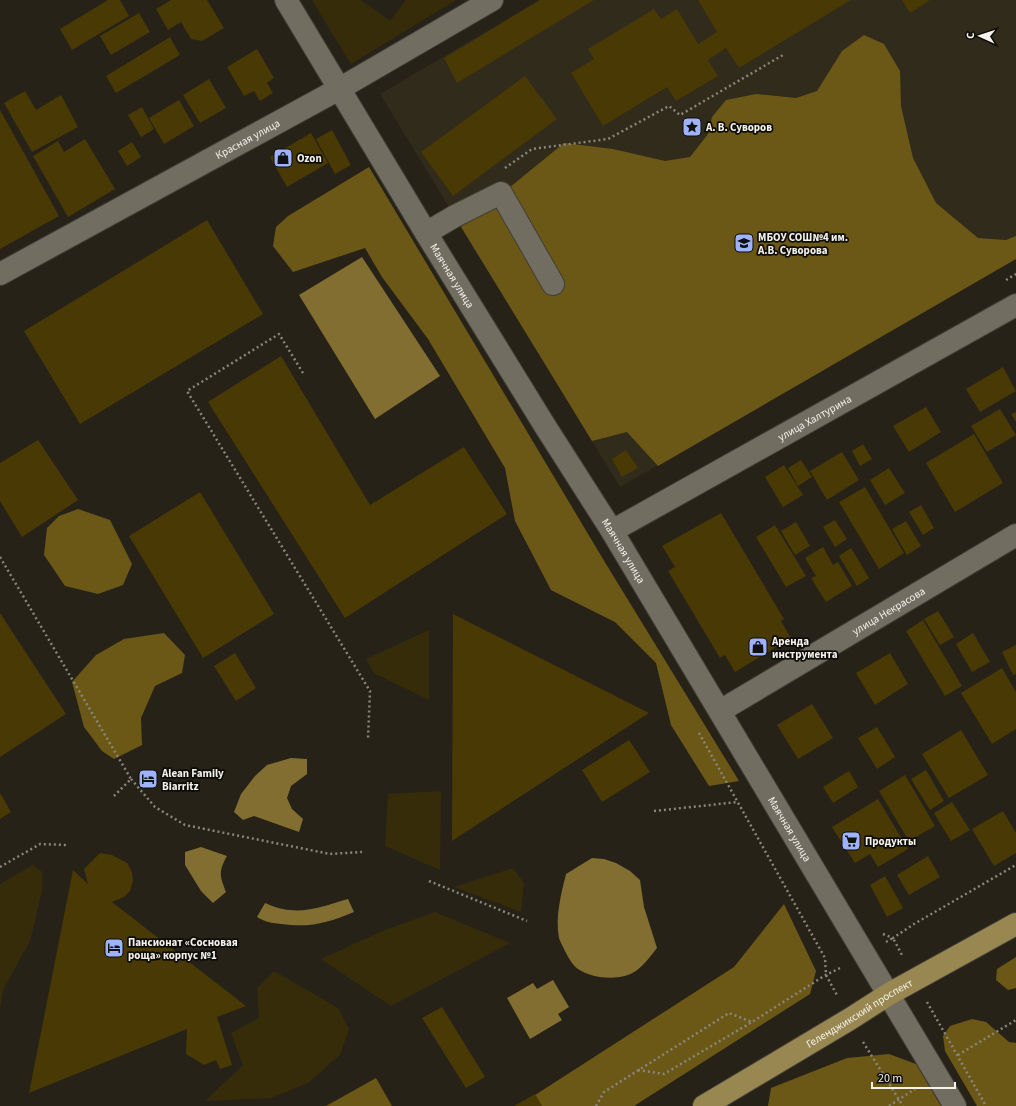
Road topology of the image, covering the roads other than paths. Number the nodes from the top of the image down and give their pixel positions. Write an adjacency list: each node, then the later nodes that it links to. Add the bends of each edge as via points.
1 (286, 0): 3 (street, Маячная улица)
2 (492, 0): 3 (street, Красная улица)
3 (339, 89): 4 (street, Маячная улица); 5 (street, Красная улица)
4 (426, 233): 6 (street, via 500,194); 8 (street, Маячная улица)
5 (0, 274)
6 (553, 284)
7 (1016, 305): 8 (street, улица Халтурина)
8 (612, 531): 10 (street, Маячная улица)
9 (1016, 535): 10 (street, улица Некрасова)
10 (720, 711): 12 (street, Маячная улица)
11 (1016, 924): 12 (main road, Геленджикский проспект)
12 (889, 994): 13 (main road, Геленджикский проспект); 14 (street, Маячная улица)
13 (704, 1106)
14 (955, 1106)

